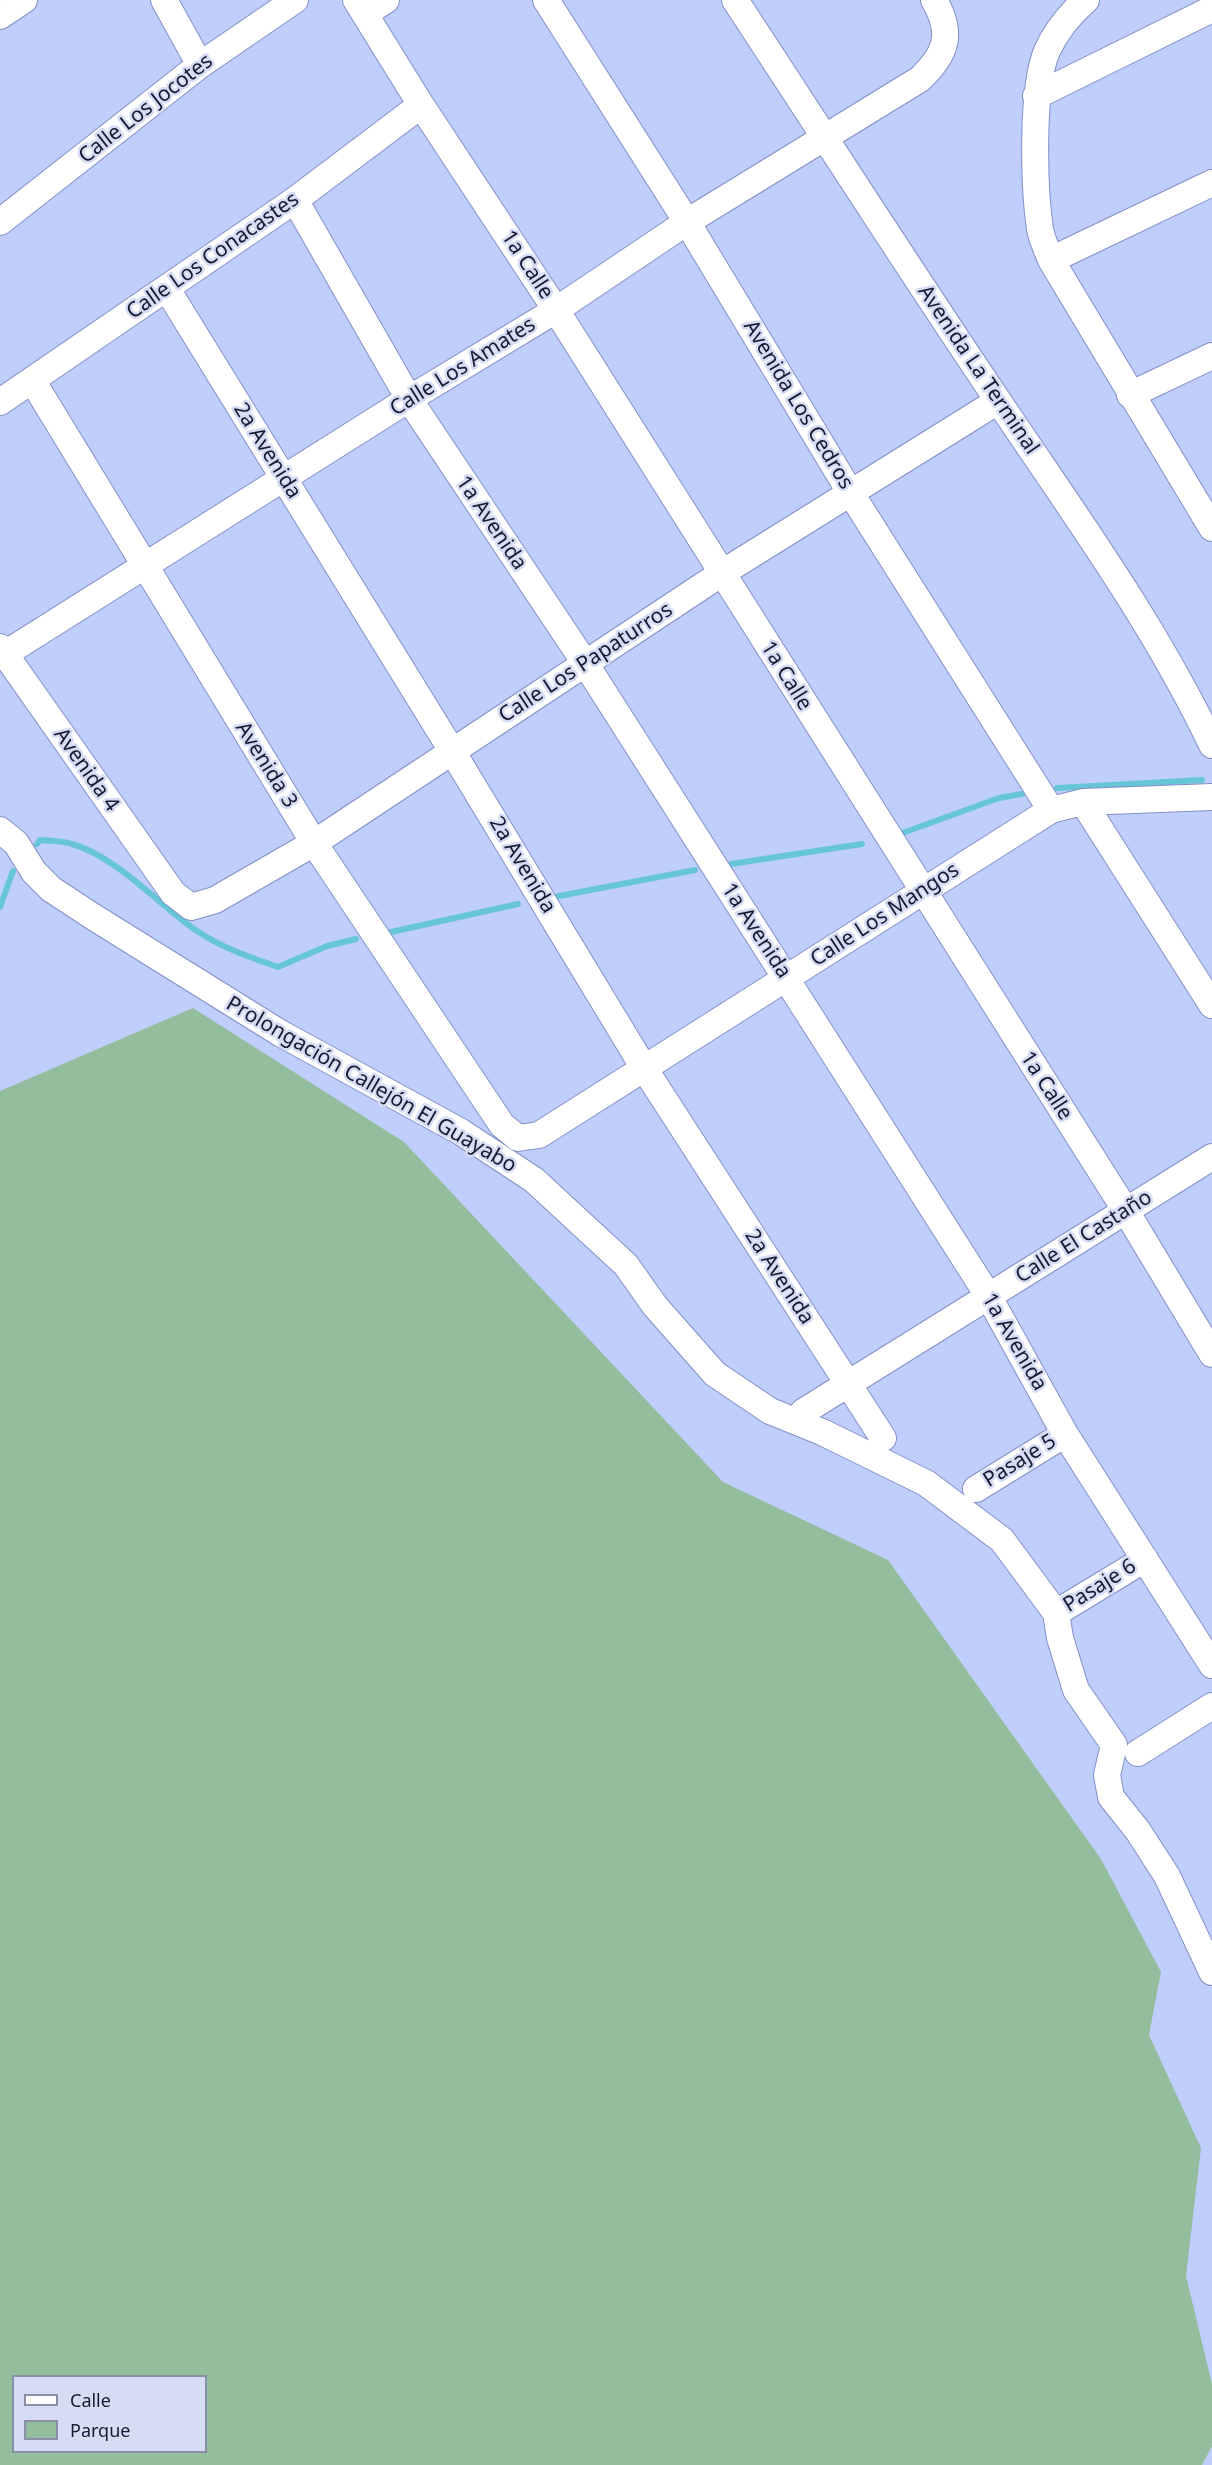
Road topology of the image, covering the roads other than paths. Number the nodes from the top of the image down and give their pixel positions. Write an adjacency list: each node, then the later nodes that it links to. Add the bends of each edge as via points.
1 (24, 0): 11 (street)
2 (164, 0): 12 (street)
3 (295, 0): 12 (street, Calle Los Jocotes)
4 (386, 0): 9 (street)
5 (546, 0): 19 (street, Avenida Los Cedros)
6 (735, 0): 15 (street, Avenida La Terminal)
7 (934, 0): 15 (street, Calle Los Amates, via 945,27 945,46 935,64 920,79)
8 (1086, 0): 13 (street, via 1062,25 1047,52)
9 (361, 7): 14 (street, 1a Calle)
10 (1212, 9): 13 (street)
11 (0, 16)
12 (200, 65): 18 (street, Calle Los Jocotes)
13 (1036, 96): 20 (street, via 1037,198 1041,232)
14 (422, 105): 17 (street, Calle Los Conacastes); 22 (street, 1a Calle)
15 (825, 137): 19 (street, Calle Los Amates); 27 (street, Avenida La Terminal)
16 (1212, 183): 20 (street)
17 (295, 200): 21 (street, Calle Los Conacastes); 26 (street, 1a Avenida)
18 (0, 222)
19 (687, 222): 22 (street, Calle Los Amates); 30 (street, Avenida Los Cedros)
20 (1051, 260): 25 (street)
21 (167, 289): 24 (street, Calle Los Conacastes); 29 (street, 2a Avenida)
22 (556, 310): 26 (street, Calle Los Amates); 33 (street, 1a Calle)
23 (1212, 356): 25 (street)
24 (32, 380): 28 (street, Calle Los Conacastes); 32 (street, Avenida 3)
25 (1130, 395): 31 (street)
26 (409, 399): 29 (street, Calle Los Amates); 35 (street, 1a Avenida)
27 (998, 401): 30 (street, Calle Los Papaturros); 36 (street, Avenida La Terminal)
28 (0, 402)
29 (284, 479): 32 (street, Calle Los Amates); 38 (street, 2a Avenida)
30 (850, 492): 33 (street, Calle Los Papaturros); 41 (street, Avenida Los Cedros)
31 (1212, 528)
32 (144, 568): 34 (street, Calle Los Amates); 43 (street, Avenida 3)
33 (722, 573): 35 (street, Calle Los Papaturros); 44 (street, 1a Calle)
34 (1, 653): 45 (street, Avenida 4)
35 (585, 663): 38 (street, Calle Los Papaturros); 46 (street, 1a Avenida)
36 (1205, 713): 37 (street, Avenida La Terminal)
37 (1212, 745)
38 (452, 751): 43 (street, Calle Los Papaturros); 48 (street, 2a Avenida)
39 (1212, 797): 40 (street, Calle Los Mangos)
40 (1083, 802): 41 (street, Calle Los Mangos); 47 (street)
41 (1051, 810): 44 (street, Calle Los Mangos)
42 (0, 830): 60 (street, Prolongación Callejón El Guayabo, via 16,843 34,872 51,889 92,916 280,1034 461,1132 534,1180 626,1265 655,1306 715,1374 770,1411 926,1483 1002,1540)
43 (314, 843): 45 (street, Calle Los Papaturros, via 215,900 191,907); 49 (street, Avenida 3, via 502,1125)
44 (922, 891): 46 (street, Calle Los Mangos); 51 (street, 1a Calle)
45 (173, 892)
46 (786, 978): 48 (street, Calle Los Mangos); 52 (street, 1a Avenida)
47 (1212, 1005)
48 (644, 1068): 49 (street, Calle Los Mangos, via 539,1135); 54 (street, 2a Avenida)
49 (518, 1138)
50 (1212, 1157): 51 (street, Calle El Castaño)
51 (1126, 1211): 52 (street, Calle El Castaño); 53 (street, 1a Calle)
52 (989, 1298): 54 (street, Calle El Castaño); 56 (street, 1a Avenida)
53 (1212, 1354)
54 (848, 1384): 55 (street, Calle El Castaño); 57 (street, 2a Avenida)
55 (803, 1412)
56 (1065, 1434): 58 (street, Pasaje 5); 59 (street, 1a Avenida)
57 (883, 1438)
58 (976, 1489)
59 (1145, 1559): 60 (street, Pasaje 6); 61 (street, 1a Avenida)
60 (1056, 1613): 64 (street, Prolongación Callejón El Guayabo, via 1059,1638 1076,1690 1114,1745 1107,1775 1111,1797 1167,1876)
61 (1212, 1665)
62 (1212, 1706): 63 (street)
63 (1138, 1753)
64 (1212, 1972)

